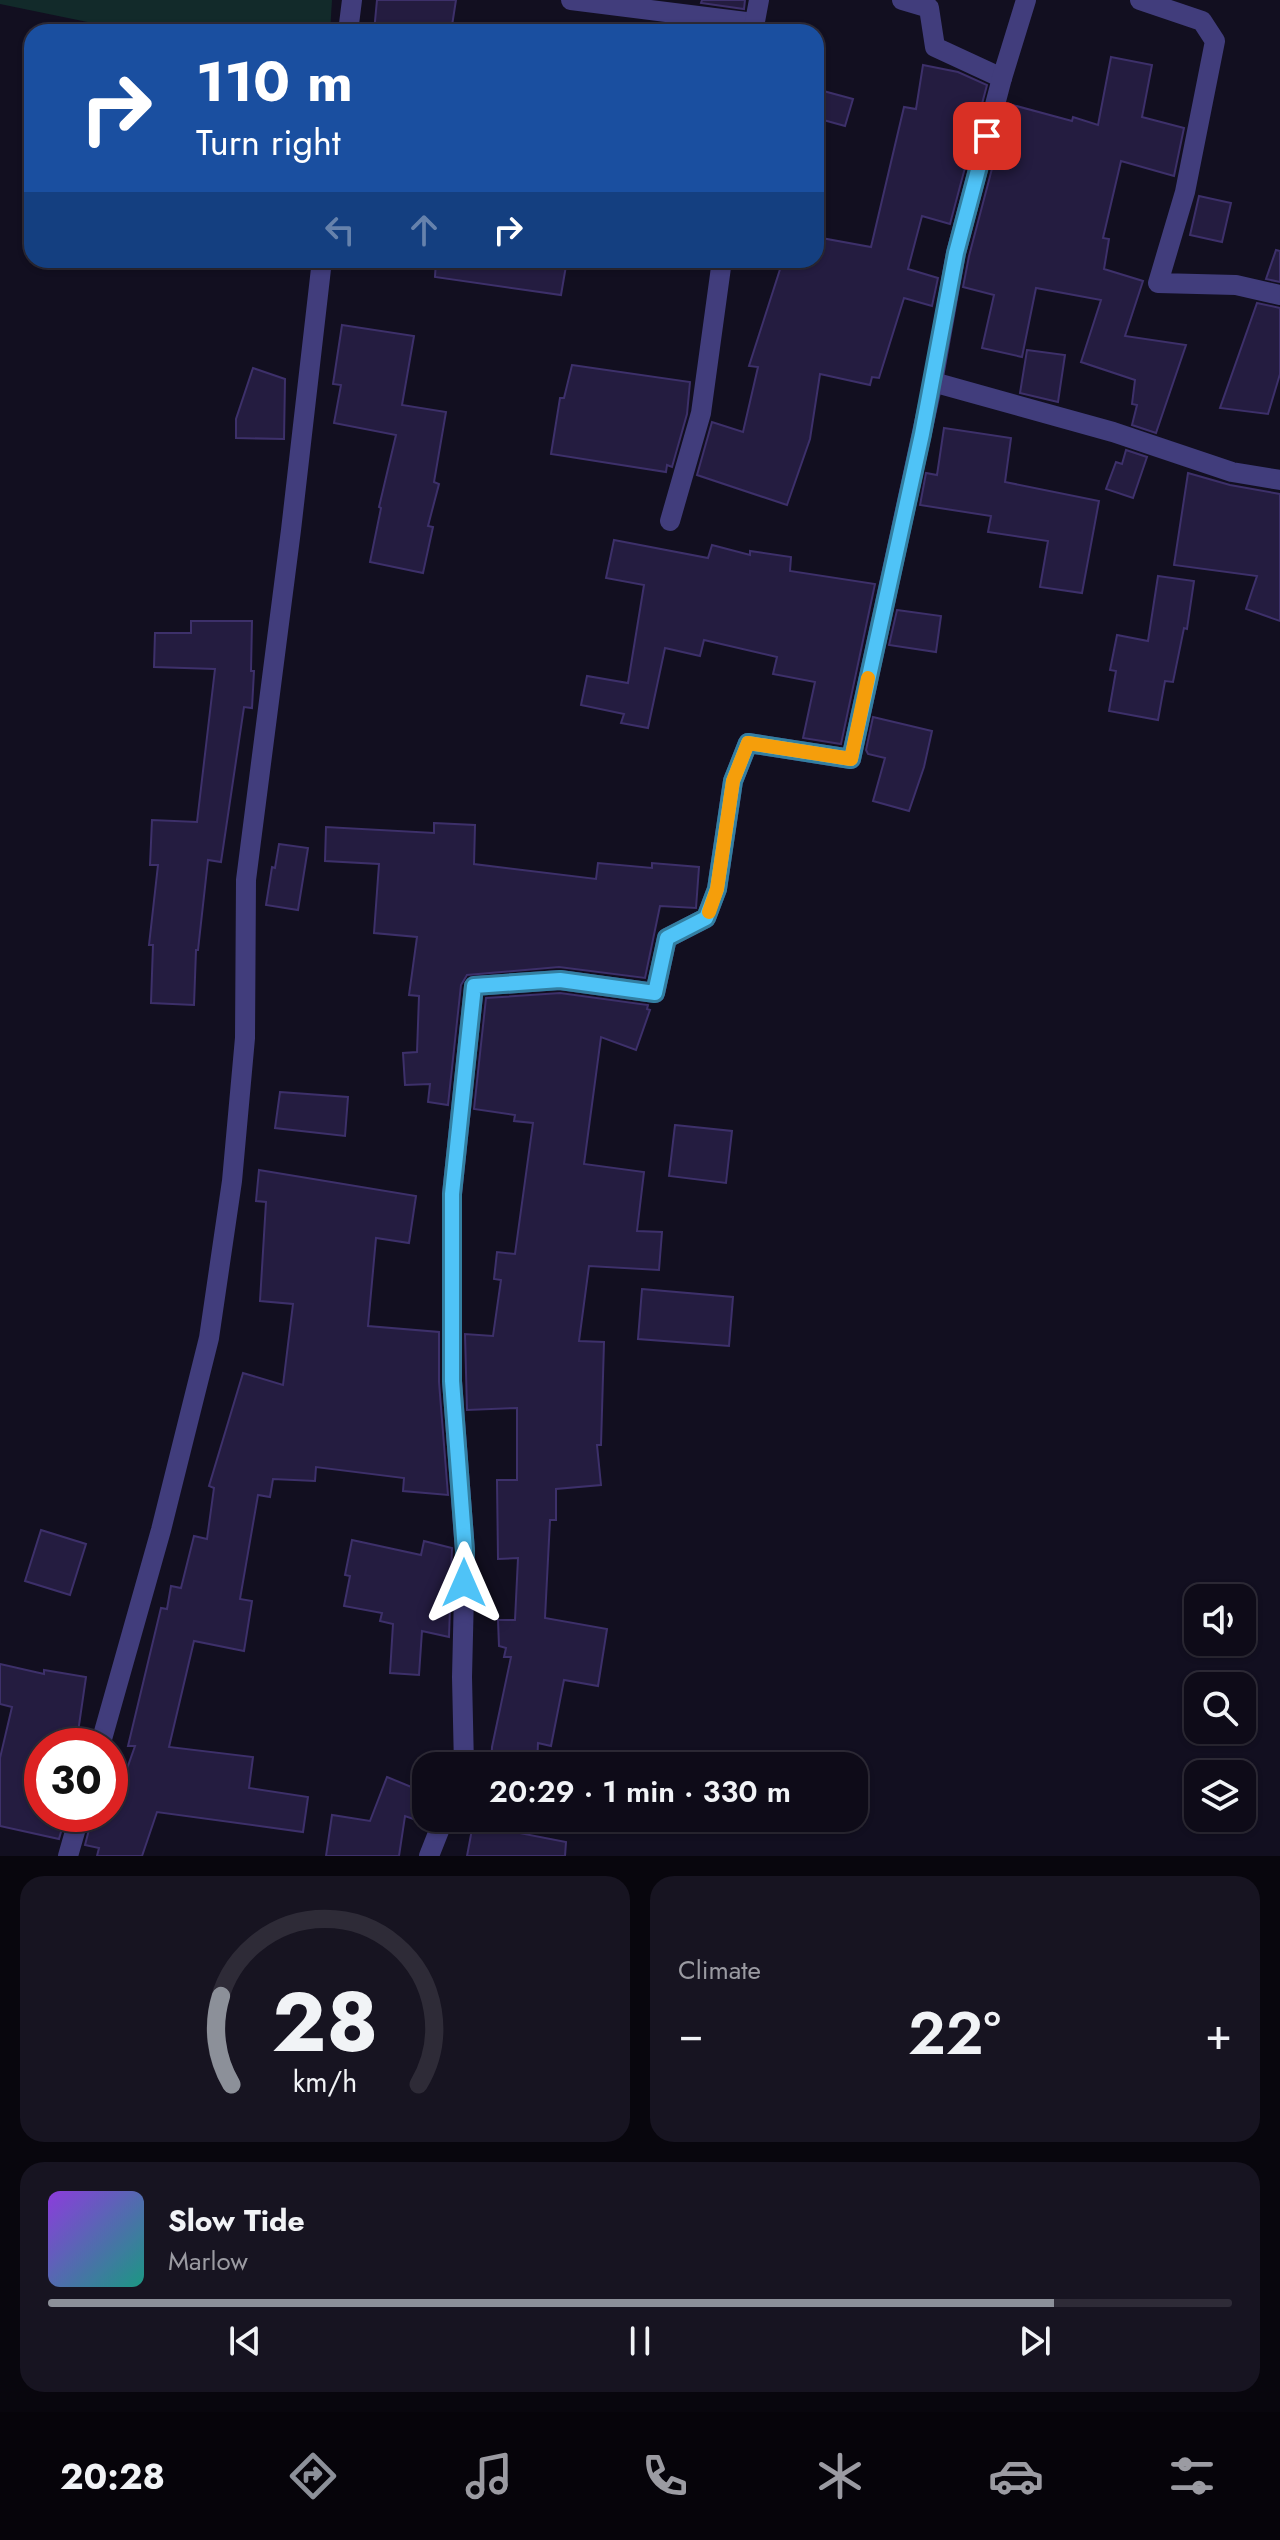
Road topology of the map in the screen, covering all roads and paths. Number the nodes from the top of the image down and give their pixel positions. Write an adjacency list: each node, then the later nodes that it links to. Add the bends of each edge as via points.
1 (352, 0): 7 (street)
2 (571, 0): 8 (street)
3 (759, 0): 9 (street)
4 (902, 0): 10 (street, via 929,8 935,47)
5 (1026, 0): 10 (street)
6 (1140, 0): 13 (street, via 1202,21 1215,41 1185,192 1158,283 1236,285)
7 (349, 24)
8 (728, 24)
9 (755, 24)
10 (1002, 78): 14 (street, via 956,253)
11 (321, 268): 17 (street, via 246,880 245,1038 232,1181 211,1322 161,1530)
12 (721, 268): 16 (street, via 701,413)
13 (1280, 295)
14 (933, 382): 15 (street, via 1113,432 1232,472); 18 (street, via 851,759 748,743 733,781 712,903 706,918 667,938 655,993 560,980 474,986 452,1194 452,1381 465,1551)
15 (1280, 480)
16 (670, 521)
17 (105, 1728)
18 (464, 1752)
19 (75, 1832): 21 (street)
20 (438, 1832): 22 (street)
21 (68, 1856)
22 (429, 1856)

